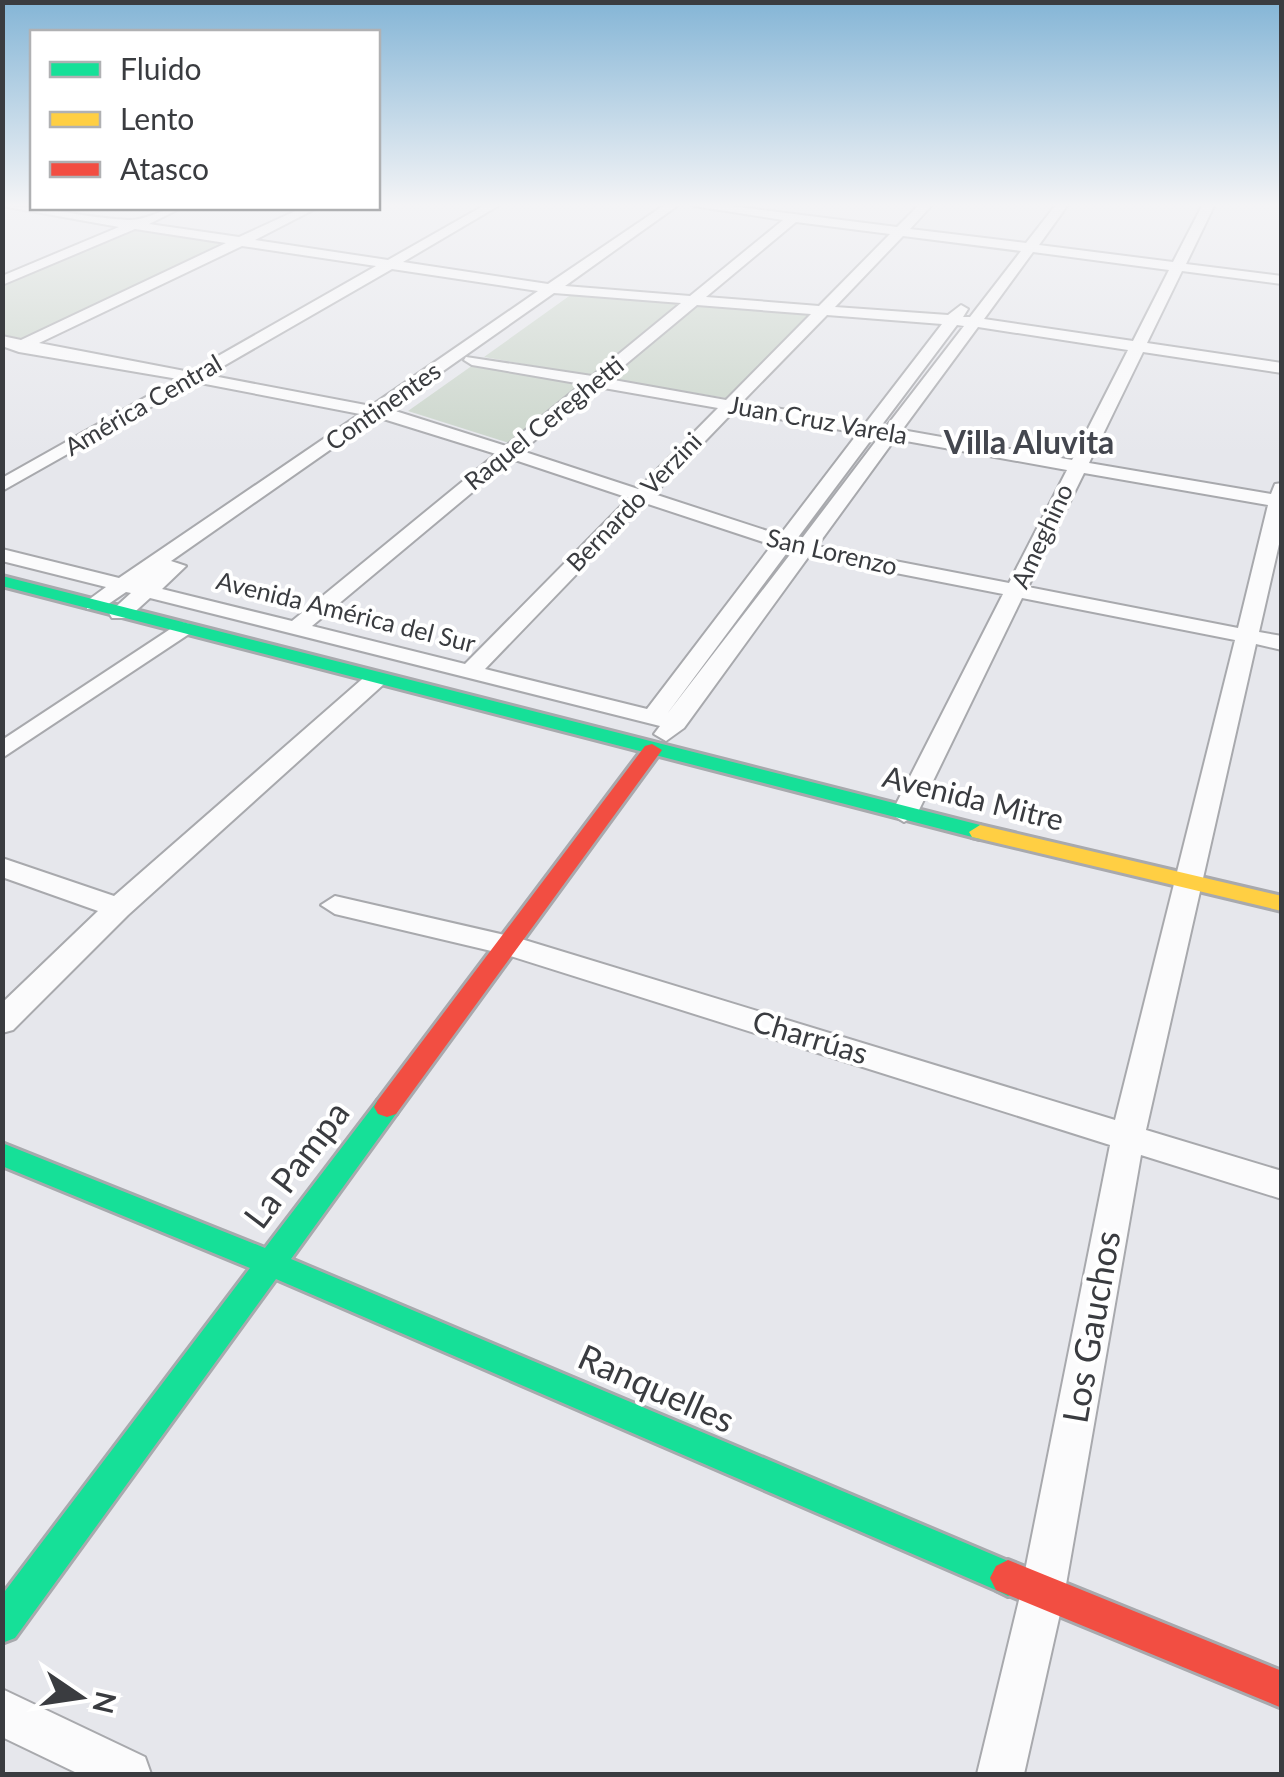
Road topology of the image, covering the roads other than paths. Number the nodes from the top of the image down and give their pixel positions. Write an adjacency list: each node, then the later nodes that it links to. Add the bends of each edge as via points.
1 (142, 289): 15 (street)
2 (346, 289): 20 (street, América Central)
3 (553, 289): 9 (street)
4 (705, 289): 10 (street, Raquel Cereghetti)
5 (843, 289): 11 (street, Bernardo Verzini)
6 (981, 289): 12 (street)
7 (996, 289): 13 (street)
8 (1166, 289): 16 (street, Ameghino)
9 (560, 290): 10 (street); 18 (street, Continentes); 23 (street, Continentes)
10 (692, 300): 11 (street); 21 (street, Raquel Cereghetti)
11 (822, 310): 12 (street); 22 (street, Bernardo Verzini)
12 (952, 320): 13 (street); 24 (street)
13 (975, 322): 16 (street); 25 (street)
14 (2, 341): 15 (street, San Lorenzo)
15 (24, 345): 17 (street); 20 (street, San Lorenzo)
16 (1137, 347): 19 (street); 27 (street, Ameghino)
17 (2, 355)
18 (472, 360): 21 (street, Juan Cruz Varela); 23 (street, Continentes)
19 (1282, 368)
20 (193, 376): 23 (street, San Lorenzo); 28 (street, América Central)
21 (596, 382): 22 (street, Juan Cruz Varela); 26 (street, Raquel Cereghetti)
22 (729, 405): 24 (street, Juan Cruz Varela); 29 (street, Bernardo Verzini)
23 (385, 413): 26 (street, San Lorenzo); 35 (street, Continentes); 36 (street, Continentes)
24 (869, 429): 25 (street, Juan Cruz Varela); 31 (street)
25 (893, 433): 27 (street, Juan Cruz Varela); 32 (street)
26 (508, 452): 29 (street, San Lorenzo); 40 (street, Raquel Cereghetti)
27 (1076, 464): 30 (street, Juan Cruz Varela); 37 (street, Ameghino)
28 (2, 486)
29 (640, 495): 31 (street, San Lorenzo); 44 (street, Bernardo Verzini)
30 (1280, 497): 42 (street, Los Gauchos)
31 (782, 542): 32 (street, San Lorenzo); 46 (street)
32 (804, 549): 37 (street, San Lorenzo); 46 (street)
33 (2, 555): 35 (street, Avenida América del Sur)
34 (2, 581): 38 (street)
35 (125, 583): 36 (street, Avenida América del Sur); 38 (street, Continentes)
36 (148, 590): 39 (street, Continentes); 40 (street, Avenida América del Sur)
37 (1016, 592): 42 (street, San Lorenzo); 49 (street, Ameghino)
38 (94, 605): 39 (street)
39 (120, 613): 41 (street, Avenida Mitre)
40 (296, 628): 44 (street, Avenida América del Sur)
41 (181, 629): 45 (street, Avenida Mitre); 47 (street)
42 (1246, 636): 43 (street, San Lorenzo); 51 (street, Los Gauchos)
43 (1282, 643)
44 (470, 671): 46 (street, Avenida América del Sur)
45 (376, 679): 48 (street, Avenida Mitre); 54 (street)
46 (665, 720): 48 (street)
47 (8, 740)
48 (652, 750): 49 (street, Avenida Mitre); 55 (street, La Pampa)
49 (904, 814): 51 (street, Avenida Mitre)
50 (2, 867): 54 (street)
51 (1191, 882): 52 (street, Avenida Mitre); 57 (street, Los Gauchos)
52 (1282, 904)
53 (335, 905): 55 (street, Charrúas)
54 (118, 908): 56 (street)
55 (508, 945): 57 (street, Charrúas); 60 (street, La Pampa)
56 (2, 1022)
57 (1128, 1136): 59 (street, Charrúas); 61 (street, Los Gauchos)
58 (2, 1154): 60 (street, Ranquelles)
59 (1282, 1185)
60 (270, 1259): 61 (street, Ranquelles); 62 (street, La Pampa)
61 (1042, 1596): 63 (street, Ranquelles); 66 (street, Los Gauchos)
62 (2, 1625)
63 (1282, 1690)
64 (2, 1712): 65 (street)
65 (128, 1774)
66 (1001, 1774)

